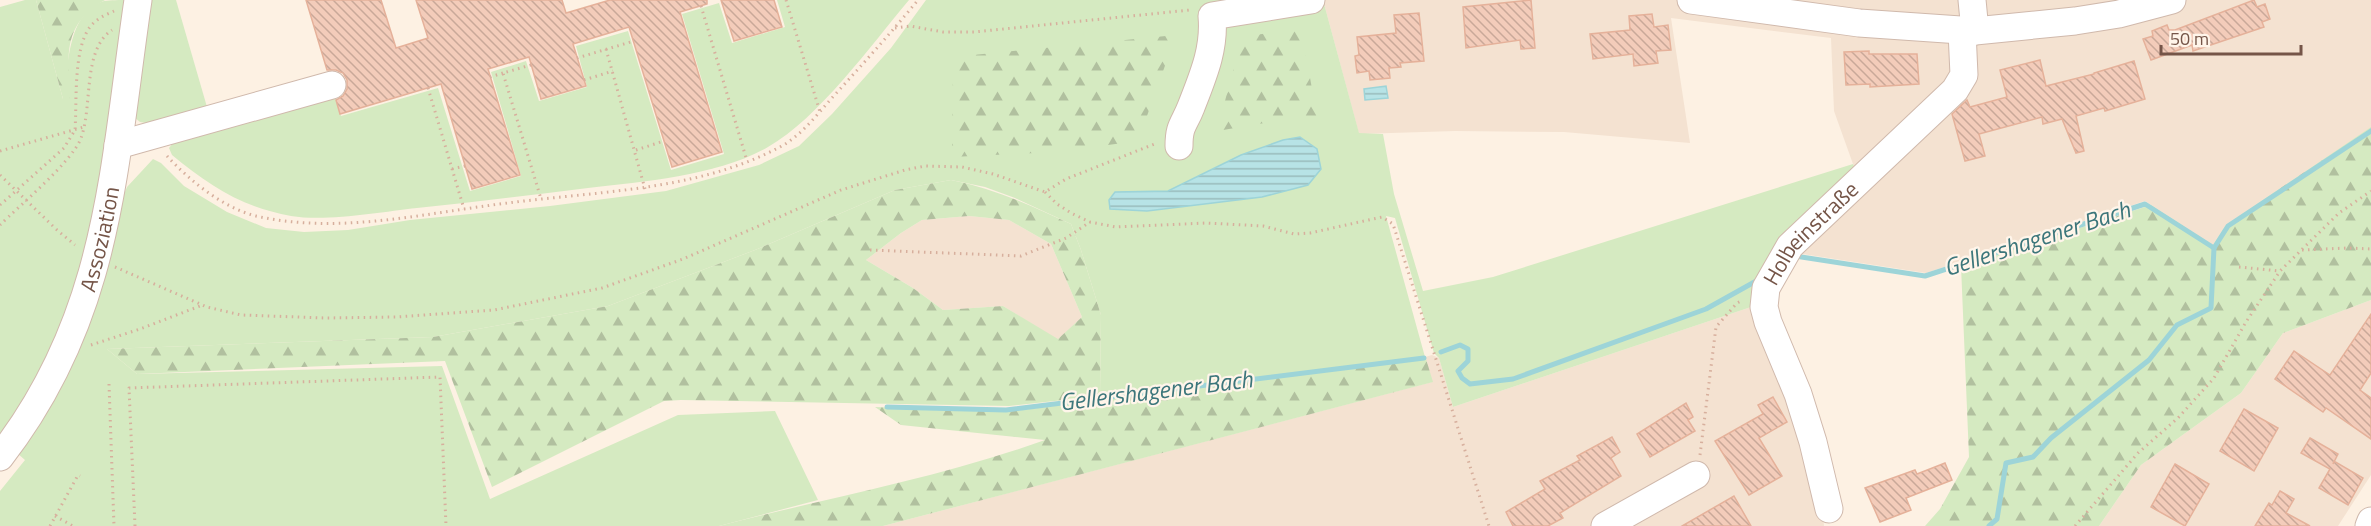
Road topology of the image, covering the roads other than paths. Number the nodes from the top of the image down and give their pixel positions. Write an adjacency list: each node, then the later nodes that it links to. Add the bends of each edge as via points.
1 (1311, 0): 9 (street, via 1212,16 1212,51)
2 (1691, 0): 6 (street)
3 (1972, 0): 7 (street, Holbeinstraße)
4 (2172, 0): 7 (street, via 2075,21)
5 (137, 7): 10 (street, Assoziation)
6 (1859, 11): 7 (street)
7 (1969, 31): 13 (street, Holbeinstraße, via 1964,75 1955,90 1790,246 1766,288 1764,307 1768,322 1801,403)
8 (332, 85): 10 (street)
9 (1179, 138)
10 (118, 145): 11 (street, Assoziation, via 106,222 82,309 49,384)
11 (0, 457)
12 (1696, 475): 15 (street)
13 (1829, 509)
14 (2371, 521): 16 (street)
15 (1605, 526)
16 (2369, 526)

